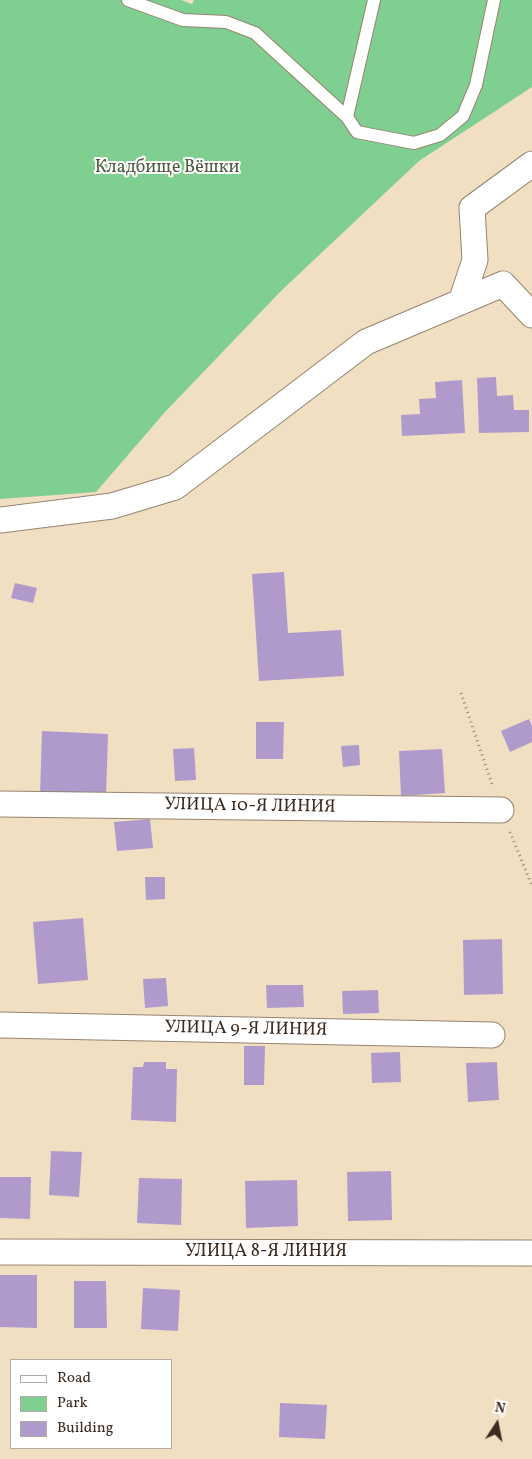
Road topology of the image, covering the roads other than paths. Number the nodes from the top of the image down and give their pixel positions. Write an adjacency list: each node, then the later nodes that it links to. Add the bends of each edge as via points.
1 (128, 0): 4 (lane, via 183,20 226,22 255,33)
2 (374, 0): 4 (lane)
3 (494, 0): 4 (lane, via 476,85 463,116 440,136 414,143 387,139 357,132)
4 (347, 117)
5 (532, 164): 6 (street, via 472,208 475,260)
6 (461, 302): 7 (street, via 504,284); 8 (street, via 366,342 175,487 112,506)
7 (532, 315)
8 (0, 520)
9 (0, 804): 10 (street, УЛИЦА 10-Я ЛИНИЯ)
10 (501, 810)
11 (0, 1025): 12 (street, УЛИЦА 9-Я ЛИНИЯ)
12 (492, 1035)
13 (0, 1252): 14 (street, УЛИЦА 8-Я ЛИНИЯ)
14 (532, 1253)

